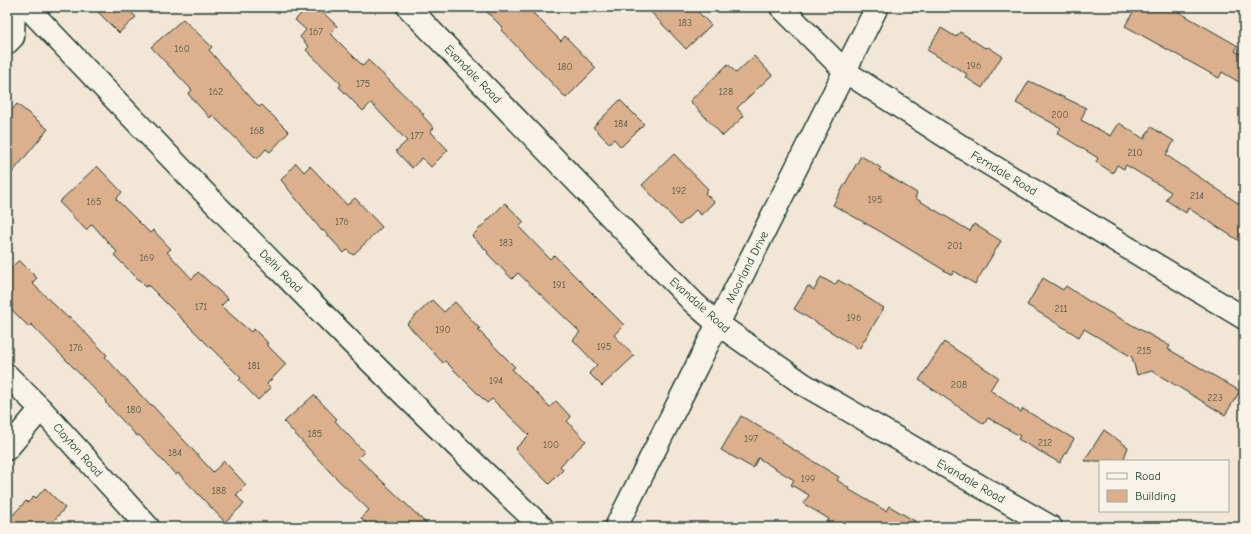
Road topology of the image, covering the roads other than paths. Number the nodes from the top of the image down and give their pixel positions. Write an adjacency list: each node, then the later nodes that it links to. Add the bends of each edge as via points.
1 (14, 7): 6 (street, via 13,37)
2 (27, 7): 14 (street, Delhi Road, via 232,222 471,461)
3 (408, 7): 9 (street, Evandale Road, via 694,303)
4 (781, 7): 7 (street, Ferndale Road)
5 (877, 7): 7 (street, Moorland Drive)
6 (7, 43)
7 (846, 72): 8 (street, Ferndale Road, via 976,156); 9 (street, Moorland Drive)
8 (1244, 318)
9 (718, 324): 15 (street, Moorland Drive); 16 (street, Evandale Road, via 803,384)
10 (7, 375): 11 (street, Clayton Road)
11 (41, 409): 12 (street); 13 (street, Clayton Road)
12 (7, 450)
13 (148, 527)
14 (542, 527)
15 (616, 527)
16 (1051, 527)

